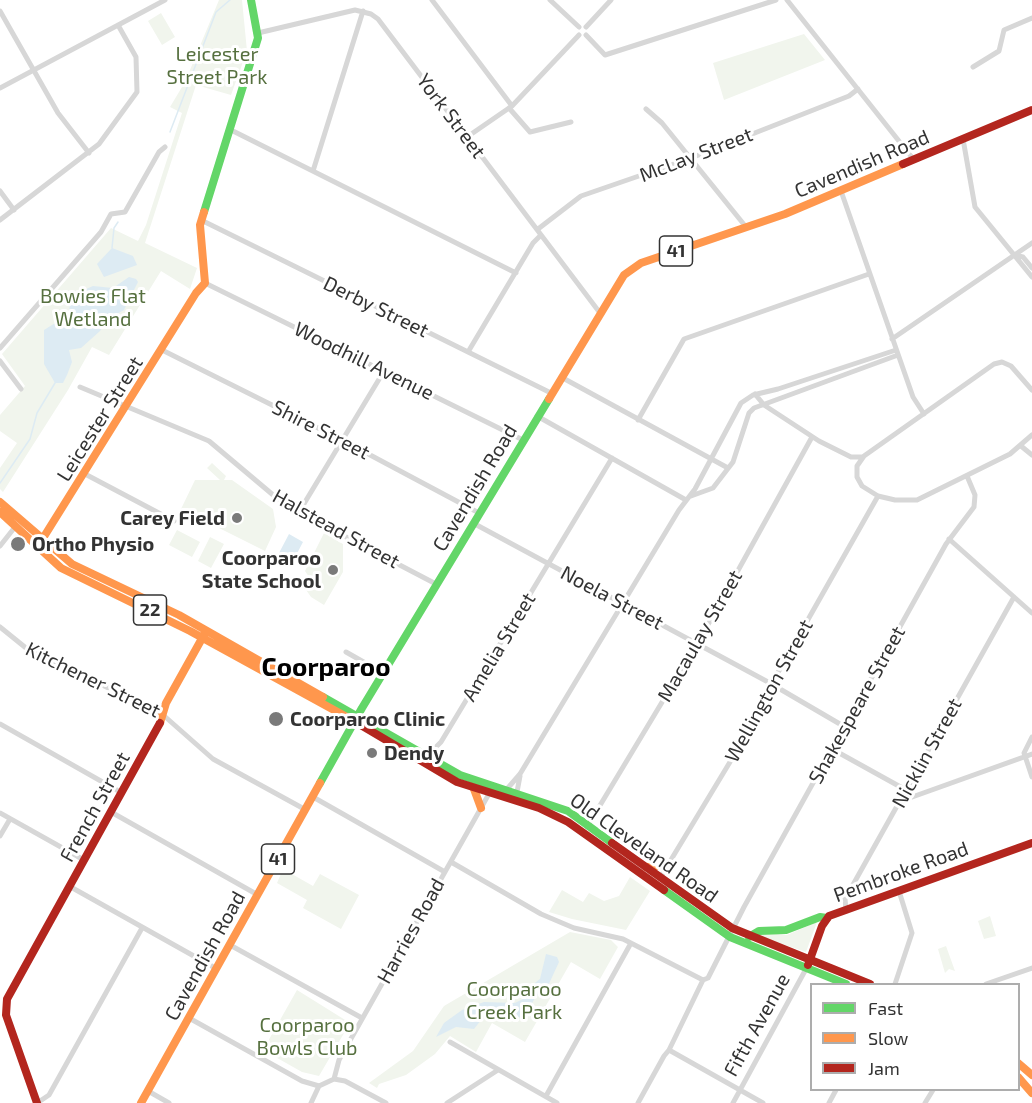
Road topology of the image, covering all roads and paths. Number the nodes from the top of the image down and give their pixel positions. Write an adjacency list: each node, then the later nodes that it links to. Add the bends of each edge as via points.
1 (165, 0): 11 (street)
2 (250, 0): 13 (main road)
3 (432, 0): 19 (street)
4 (550, 0): 12 (street)
5 (611, 0): 12 (street)
6 (776, 0): 14 (street, via 605,54)
7 (787, 0): 18 (street)
8 (0, 10): 16 (street)
9 (363, 11): 13 (street); 24 (street, York Street, via 378,19); 30 (street)
10 (1032, 18): 15 (street, via 1004,30 999,51)
11 (117, 25): 16 (street); 27 (street, via 136,57 137,92)
12 (582, 27): 14 (street)
13 (258, 33): 23 (main road)
14 (582, 35): 19 (street)
15 (973, 67)
16 (34, 70): 17 (street); 27 (street, via 58,113)
17 (0, 88)
18 (858, 89): 28 (street, McLay Street, via 849,96); 29 (street)
19 (510, 107): 22 (street, via 530,132); 24 (street)
20 (645, 109): 28 (street)
21 (1032, 110): 25 (main road, Cavendish Road / 41)
22 (571, 122)
23 (229, 129): 30 (street); 35 (main road)
24 (467, 137): 37 (street, York Street)
25 (963, 139): 29 (main road, Cavendish Road / 41); 40 (street, via 975,207)
26 (165, 147): 48 (street, via 125,213 114,212)
27 (89, 153): 33 (street)
28 (691, 158): 36 (street); 37 (street, McLay Street, via 581,196)
29 (914, 160): 32 (main road, Cavendish Road / 41)
30 (313, 171): 42 (street)
31 (0, 191): 33 (street)
32 (841, 191): 36 (main road, Cavendish Road / 41); 43 (street)
33 (14, 210): 34 (street)
34 (0, 220)
35 (201, 220): 45 (main road); 50 (street, Derby Street)
36 (747, 227): 46 (main road, Cavendish Road / 41, via 637,265 620,280)
37 (538, 229): 38 (street, York Street)
38 (540, 236): 42 (street); 46 (street, York Street)
39 (1032, 243): 40 (street)
40 (1014, 255): 41 (street, via 1023,257); 44 (street); 47 (street)
41 (1032, 268)
42 (516, 273): 50 (street)
43 (869, 274): 47 (street); 64 (street, via 684,339)
44 (1032, 277)
45 (205, 283): 49 (main road, Leicester Street); 53 (street, Woodhill Avenue)
46 (600, 312): 54 (main road, Cavendish Road / 41)
47 (892, 339): 51 (street)
48 (0, 348)
49 (162, 350): 61 (main road, Leicester Street); 67 (street, Shire Street)
50 (468, 352): 58 (street, Derby Street)
51 (897, 352): 59 (street); 60 (street); 62 (street, via 915,401)
52 (0, 361): 56 (street)
53 (384, 371): 67 (street); 68 (street, Woodhill Avenue)
54 (561, 377): 58 (main road, Cavendish Road / 41); 64 (street)
55 (80, 387): 61 (street, Halstead Street)
56 (21, 389)
57 (1032, 390): 62 (street, via 1014,368 994,364)
58 (551, 393): 63 (main road, Cavendish Road / 41)
59 (755, 394): 60 (street); 73 (street, via 739,406)
60 (763, 404): 66 (street); 74 (street, via 749,413 735,459)
61 (127, 407): 75 (main road, Leicester Street); 81 (street, Halstead Street, via 209,441 266,490)
62 (924, 414): 71 (street)
63 (537, 416): 68 (main road, Cavendish Road / 41); 72 (street)
64 (638, 420): 73 (street)
65 (1032, 435): 69 (street)
66 (812, 437): 71 (street, via 849,456); 96 (street, Macaulay Street)
67 (342, 440): 81 (street); 82 (street, Shire Street)
68 (523, 440): 82 (main road, Cavendish Road / 41)
69 (1021, 446): 70 (street); 76 (street)
70 (1032, 455)
71 (862, 457): 77 (street, via 857,469 859,480)
72 (612, 458): 78 (street); 89 (street, Amelia Street)
73 (711, 460): 74 (street); 78 (street)
74 (728, 468): 78 (street, via 713,488)
75 (85, 474): 83 (street); 87 (main road, Leicester Street)
76 (967, 476): 77 (street, via 917,500); 86 (street, Shakespeare Street, via 975,505)
77 (878, 496): 99 (street, Wellington Street)
78 (689, 498): 92 (street)
79 (0, 502): 87 (main road, Old Cleveland Road / 22)
80 (0, 512): 85 (main road, Old Cleveland Road / 22)
81 (299, 512): 90 (street, Halstead Street)
82 (479, 513): 84 (main road, Cavendish Road / 41)
83 (174, 521)
84 (473, 523): 89 (street, Noela Street); 90 (main road, Cavendish Road / 41)
85 (15, 526): 87 (main road, Old Cleveland Road / 22); 88 (street)
86 (949, 539): 91 (street); 103 (street, Shakespeare Street)
87 (40, 544): 95 (main road, Old Cleveland Road / 22, via 67,571)
88 (0, 546)
89 (549, 564): 92 (street, Noela Street); 105 (street, Amelia Street)
90 (436, 584): 98 (main road, Cavendish Road / 41)
91 (1014, 597): 93 (street); 116 (street, Nicklin Street)
92 (623, 603): 96 (street, Noela Street); 111 (street)
93 (1032, 613)
94 (0, 627): 100 (street, Kitchener Street, via 26,648)
95 (205, 634): 100 (main road, French Street); 101 (main road, Old Cleveland Road / 22)
96 (697, 644): 99 (street, Noela Street); 127 (street, Macaulay Street)
97 (346, 652): 98 (street)
98 (383, 673): 101 (main road, Cavendish Road / 41)
99 (773, 686): 103 (street, Noela Street); 132 (street, Wellington Street)
100 (162, 714): 118 (main road, French Street, via 158,729); 123 (street, Kitchener Street, via 213,759)
101 (357, 718): 108 (main road, Old Cleveland Road / 22); 114 (main road, Old Cleveland Road / 22, via 450,778); 120 (main road, Cavendish Road / 41)
102 (0, 724): 118 (street)
103 (845, 727): 106 (street, Shakespeare Street)
104 (1032, 737): 109 (street)
105 (441, 742): 108 (street, Amelia Street); 110 (street, Amelia Street)
106 (832, 749): 116 (street); 142 (street, Shakespeare Street)
107 (1032, 754): 109 (street)
108 (427, 756): 110 (main road, Old Cleveland Road / 22)
109 (1025, 756): 112 (street); 121 (street)
110 (436, 761): 113 (main road, Old Cleveland Road / 22, via 460,775)
111 (520, 774): 115 (street); 117 (street)
112 (1032, 777)
113 (494, 786): 115 (main road, Old Cleveland Road / 22); 119 (street, Harries Road)
114 (474, 789): 119 (main road, Old Cleveland Road / 22); 122 (main road)
115 (507, 789): 117 (main road, Old Cleveland Road / 22)
116 (906, 790): 121 (street, Nicklin Street)
117 (517, 792): 127 (main road, Old Cleveland Road / 22, via 559,807)
118 (122, 793): 124 (main road, French Street)
119 (489, 794): 122 (street, Harries Road); 127 (main road, Old Cleveland Road / 22)
120 (313, 797): 123 (main road, Cavendish Road / 41); 134 (street)
121 (900, 801): 139 (street, Nicklin Street, via 844,901)
122 (481, 808): 131 (street, Harries Road)
123 (306, 810): 138 (main road, Cavendish Road / 41)
124 (111, 812): 130 (main road, French Street); 138 (street)
125 (0, 813): 126 (street)
126 (10, 819): 128 (street); 130 (street)
127 (586, 828): 133 (main road, Old Cleveland Road / 22); 135 (main road, Old Cleveland Road / 22)
128 (0, 836)
129 (1032, 843): 137 (main road, Pembroke Road)
130 (84, 860): 136 (main road, French Street)
131 (451, 862): 134 (street, Harries Road); 144 (street, via 574,928)
132 (668, 865): 133 (main road); 135 (street, Wellington Street)
133 (646, 867): 135 (main road, Old Cleveland Road / 22)
134 (445, 872): 156 (street, Harries Road)
135 (657, 881): 142 (main road, Old Cleveland Road / 22)
136 (69, 886): 141 (street); 154 (main road, French Street)
137 (899, 891): 139 (main road, Pembroke Road); 152 (street, via 912,933)
138 (258, 895): 145 (main road, Cavendish Road / 41)
139 (846, 909): 140 (main road, Pembroke Road)
140 (827, 918): 143 (main road, via 786,930 759,931); 146 (main road, Pembroke Road)
141 (142, 928): 148 (street); 169 (street, via 49,1095)
142 (731, 933): 143 (main road, Old Cleveland Road / 22); 146 (main road, Old Cleveland Road / 22); 149 (street, Shakespeare Street, via 708,978)
143 (749, 937): 146 (main road, Old Cleveland Road / 22)
144 (631, 943): 149 (street); 168 (street)
145 (230, 945): 148 (main road, Cavendish Road / 41); 156 (street)
146 (808, 965): 150 (main road, Old Cleveland Road / 22); 151 (main road, Old Cleveland Road / 22); 165 (street, Fifth Avenue)
147 (1032, 968): 153 (street)
148 (217, 969): 155 (main road, Cavendish Road / 41)
149 (703, 980): 158 (street, Shakespeare Street)
150 (844, 983)
151 (867, 983)
152 (895, 983)
153 (989, 983)
154 (3, 996): 169 (main road)
155 (189, 1018): 164 (street, via 302,1081); 166 (main road, Cavendish Road / 41)
156 (362, 1018): 162 (street, Harries Road, via 336,1067)
157 (450, 1042): 160 (street)
158 (669, 1050): 165 (street); 176 (street, Shakespeare Street)
159 (1020, 1065): 161 (main road)
160 (498, 1070): 168 (street); 174 (street)
161 (1032, 1075)
162 (334, 1079): 164 (street); 173 (street)
163 (1020, 1079): 167 (main road)
164 (319, 1086): 172 (street)
165 (740, 1090): 177 (street, Fifth Avenue); 178 (street)
166 (148, 1091): 170 (main road, Cavendish Road / 41); 171 (street)
167 (1032, 1093)
168 (546, 1096): 175 (street)
169 (37, 1103)
170 (141, 1103)
171 (169, 1103)
172 (310, 1103)
173 (386, 1103)
174 (447, 1103)
175 (557, 1103)
176 (638, 1103)
177 (733, 1103)
178 (763, 1103)

